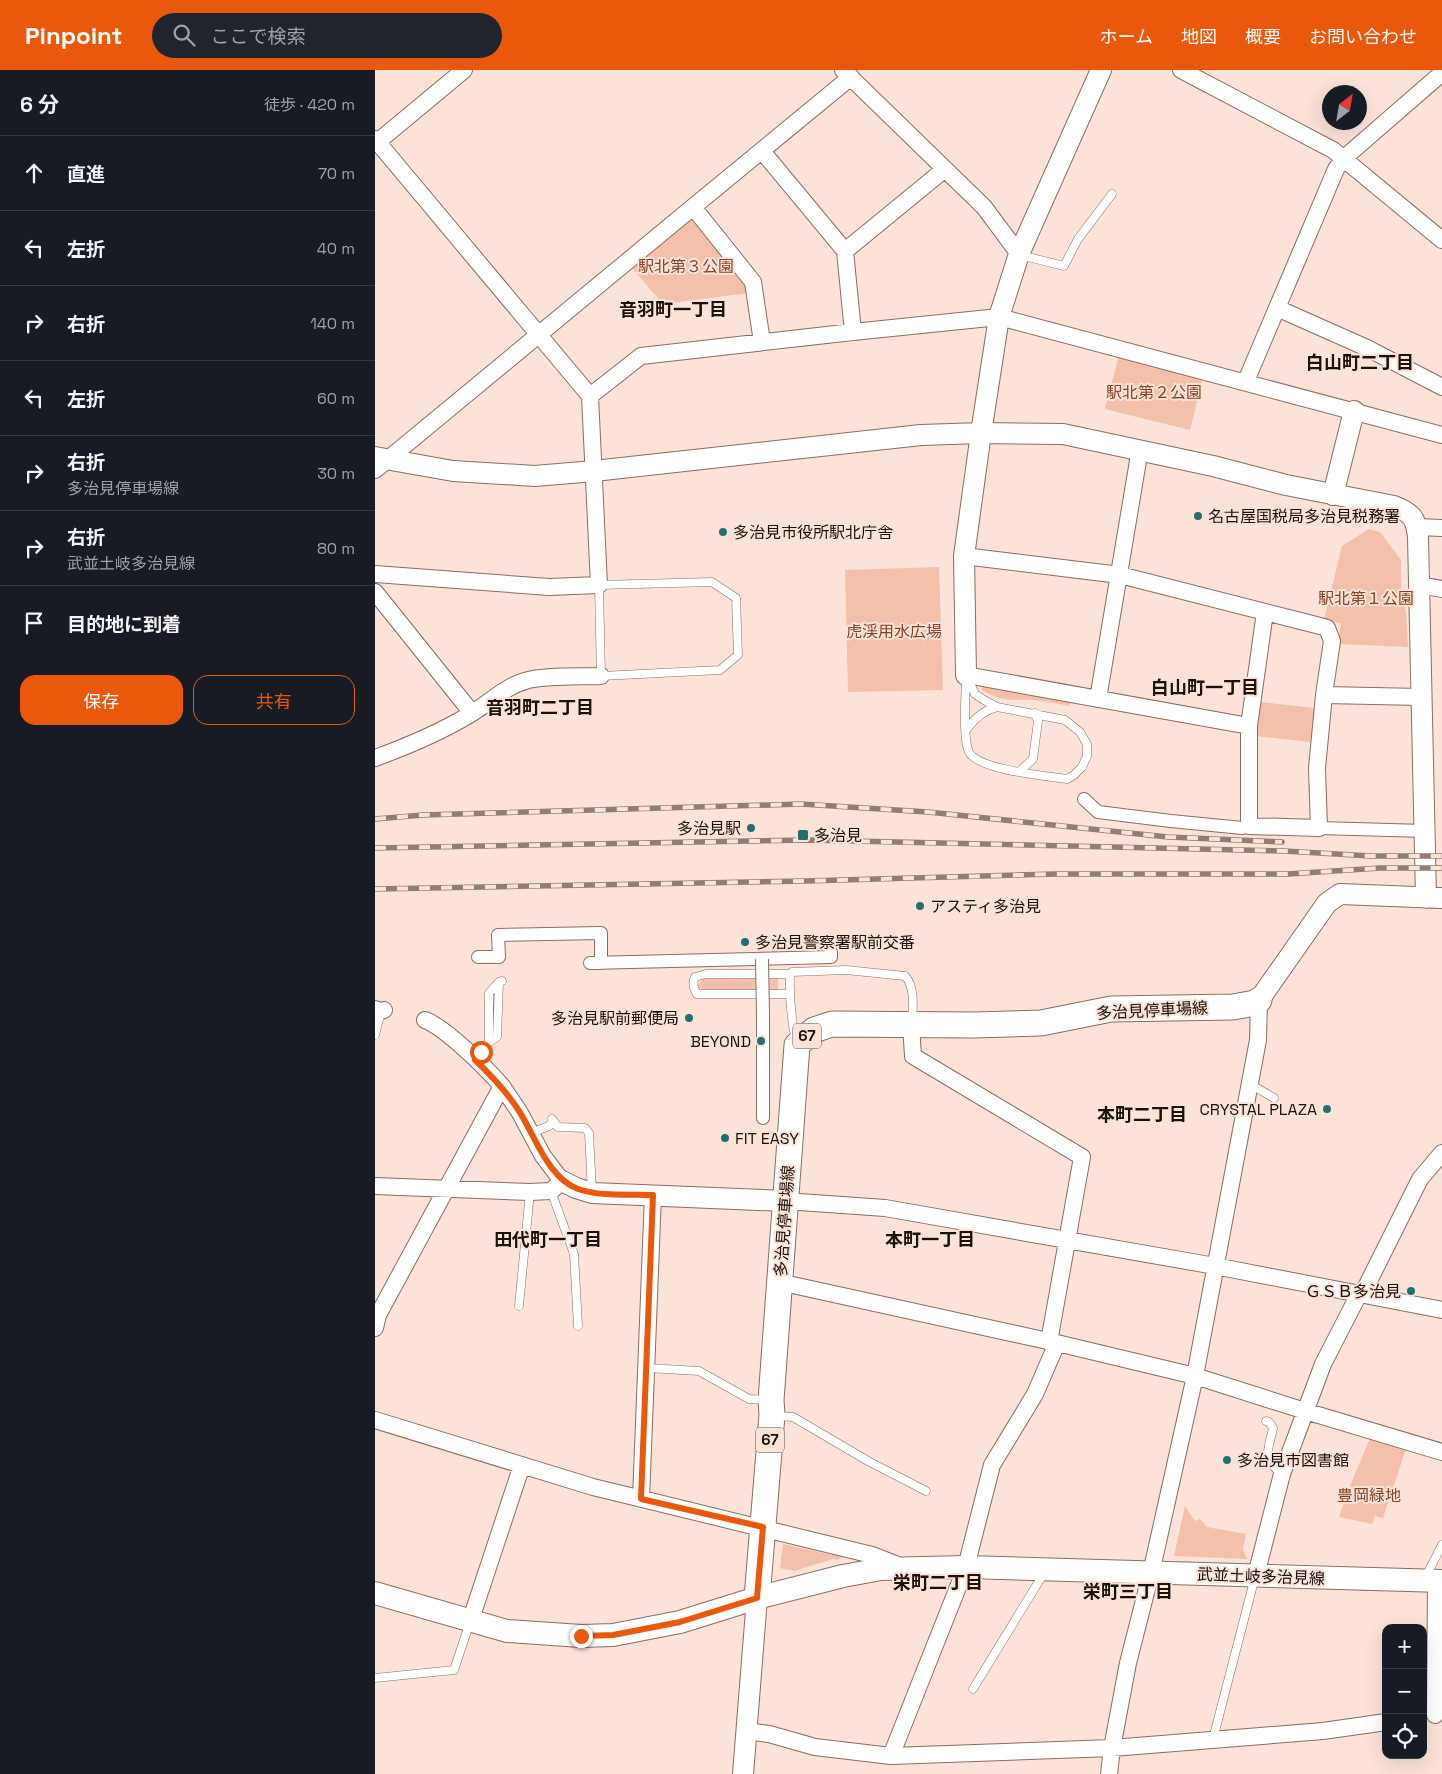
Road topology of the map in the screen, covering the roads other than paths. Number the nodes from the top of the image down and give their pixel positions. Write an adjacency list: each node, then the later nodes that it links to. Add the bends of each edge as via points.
1 (464, 70): 6 (street)
2 (1101, 70): 14 (street)
3 (1181, 70): 8 (street, via 1333,150)
4 (847, 73): 7 (street); 9 (street)
5 (1442, 73): 8 (street)
6 (376, 142): 18 (street)
7 (762, 151): 11 (street); 13 (street)
8 (1343, 159): 12 (street); 15 (street)
9 (945, 169): 13 (street); 14 (street, via 984,207)
10 (1112, 194): 14 (lane, via 1078,239 1064,266)
11 (693, 207): 18 (street); 19 (street, via 753,282)
12 (1442, 240)
13 (845, 251): 17 (street)
14 (1019, 254): 16 (street)
15 (1277, 308): 20 (street); 21 (street, via 1367,348)
16 (999, 317): 17 (street); 20 (street); 24 (street)
17 (853, 332): 19 (street)
18 (537, 334): 22 (street); 27 (street)
19 (762, 342): 22 (street, via 641,356)
20 (1246, 381): 23 (street)
21 (1442, 387)
22 (590, 396): 28 (street)
23 (1354, 411): 25 (street); 29 (street)
24 (981, 433): 26 (street, via 1063,434); 28 (street, via 921,435); 32 (street)
25 (1442, 435)
26 (1140, 450): 29 (street); 34 (street)
27 (379, 462): 28 (street, via 535,476)
28 (594, 471): 36 (street)
29 (1333, 495): 30 (street, via 1406,511 1413,517)
30 (1417, 528): 31 (street); 35 (street)
31 (1442, 528)
32 (964, 556): 34 (street); 40 (street)
33 (375, 574): 36 (street, via 549,588)
34 (1119, 575): 39 (street); 44 (street)
35 (1419, 584): 37 (street); 43 (street)
36 (599, 585): 41 (lane); 41 (lane, via 712,582 736,598 738,655 720,670)
37 (1442, 589)
38 (375, 592): 46 (street)
39 (1265, 612): 42 (street, via 1327,628 1332,641); 48 (street)
40 (966, 675): 44 (street); 45 (lane, via 975,694); 49 (lane)
41 (601, 676): 46 (street, via 525,681)
42 (1324, 695): 43 (street); 54 (street, via 1317,768)
43 (1421, 697): 55 (street)
44 (1098, 699): 48 (street)
45 (997, 707): 47 (lane); 49 (lane, via 985,710)
46 (472, 713): 50 (street, via 442,731)
47 (1035, 713): 51 (lane, via 1038,720 1033,759); 51 (lane, via 1065,720 1080,732 1087,744 1087,756 1082,767 1067,779)
48 (1249, 726): 53 (street)
49 (966, 730): 51 (lane, via 969,752 974,758)
50 (375, 758)
51 (1019, 772)
52 (1084, 799): 53 (street, via 1097,812 1171,822)
53 (1249, 826): 54 (street)
54 (1319, 828): 55 (street)
55 (1425, 831): 56 (street)
56 (1434, 898): 63 (street, via 1340,894 1327,903)
57 (831, 952): 59 (street, via 831,957)
58 (478, 958): 59 (street, via 499,957 498,935 601,933 596,963)
59 (763, 959): 73 (street, bridge)
60 (790, 974): 62 (lane); 62 (lane, via 706,974 695,977 693,982 697,994); 66 (lane, via 846,970 905,976 910,981)
61 (500, 982): 69 (lane, via 489,993 489,1042)
62 (789, 994): 68 (lane)
63 (1259, 1000): 66 (main road, 多治見停車場線 / 67, via 1233,1006 1111,1009 1041,1023); 70 (street, via 1259,1040)
64 (380, 1010): 67 (lane)
65 (425, 1020): 69 (street, via 433,1023)
66 (911, 1025): 68 (main road, 多治見停車場線 / 67, via 832,1024 814,1030); 83 (street, via 913,1056 1082,1157)
67 (375, 1036)
68 (797, 1045): 82 (main road, 多治見停車場線 / 67)
69 (475, 1060): 71 (street)
70 (1250, 1084): 72 (lane); 84 (street)
71 (502, 1086): 74 (street); 78 (street)
72 (1274, 1098)
73 (763, 1118)
74 (531, 1133): 77 (street); 80 (lane, via 549,1126 553,1120 558,1127 585,1128 589,1133)
75 (1442, 1153): 86 (street, via 1420,1179 1366,1287)
76 (375, 1186): 78 (street)
77 (557, 1186): 79 (street); 80 (street); 89 (lane, via 574,1254)
78 (447, 1188): 79 (street); 90 (street)
79 (530, 1192): 87 (lane)
80 (593, 1193): 81 (street)
81 (653, 1195): 82 (street); 92 (street)
82 (785, 1201): 83 (street, via 885,1208); 85 (main road, 多治見停車場線 / 67)
83 (1067, 1241): 84 (street); 91 (street)
84 (1215, 1266): 86 (street); 93 (street)
85 (779, 1282): 91 (street); 94 (main road, 多治見停車場線 / 67)
86 (1359, 1294): 88 (street); 95 (street, via 1323,1364)
87 (519, 1306)
88 (1442, 1310)
89 (578, 1326)
90 (375, 1328)
91 (1053, 1342): 93 (street); 105 (street, via 1035,1394 992,1465)
92 (647, 1368): 94 (lane, via 699,1371); 102 (street)
93 (1195, 1376): 95 (street); 108 (street)
94 (771, 1408): 101 (lane); 103 (main road, 多治見停車場線 / 67)
95 (1305, 1411): 98 (street); 100 (street)
96 (375, 1420): 99 (street)
97 (1266, 1421): 100 (lane, via 1273,1428 1268,1459)
98 (1442, 1452)
99 (522, 1465): 102 (street); 113 (street)
100 (1281, 1474): 109 (street)
101 (926, 1491)
102 (641, 1499): 103 (street)
103 (763, 1527): 106 (street, via 872,1555); 112 (main road, 多治見停車場線 / 67)
104 (1442, 1545): 110 (lane)
105 (966, 1567): 106 (main road, 武並土岐多治見線); 107 (main road, 武並土岐多治見線); 120 (street)
106 (904, 1568): 112 (main road, 武並土岐多治見線, via 843,1576)
107 (1047, 1570): 108 (main road, 武並土岐多治見線); 115 (lane)
108 (1151, 1573): 109 (main road, 武並土岐多治見線); 121 (street, via 1128,1663)
109 (1256, 1575): 110 (main road, 武並土岐多治見線); 119 (lane)
110 (1434, 1581): 116 (street)
111 (375, 1593): 113 (main road, 武並土岐多治見線)
112 (757, 1598): 113 (main road, 武並土岐多治見線, via 680,1622 613,1635 543,1635); 118 (street)
113 (470, 1622): 114 (lane, via 454,1670)
114 (375, 1678)
115 (973, 1690)
116 (1433, 1715)
117 (1382, 1723): 119 (street, via 1323,1731)
118 (746, 1739): 120 (street, via 769,1734 815,1747); 122 (street)
119 (1213, 1739): 121 (street)
120 (891, 1756): 121 (street)
121 (1110, 1761)
122 (743, 1774)

